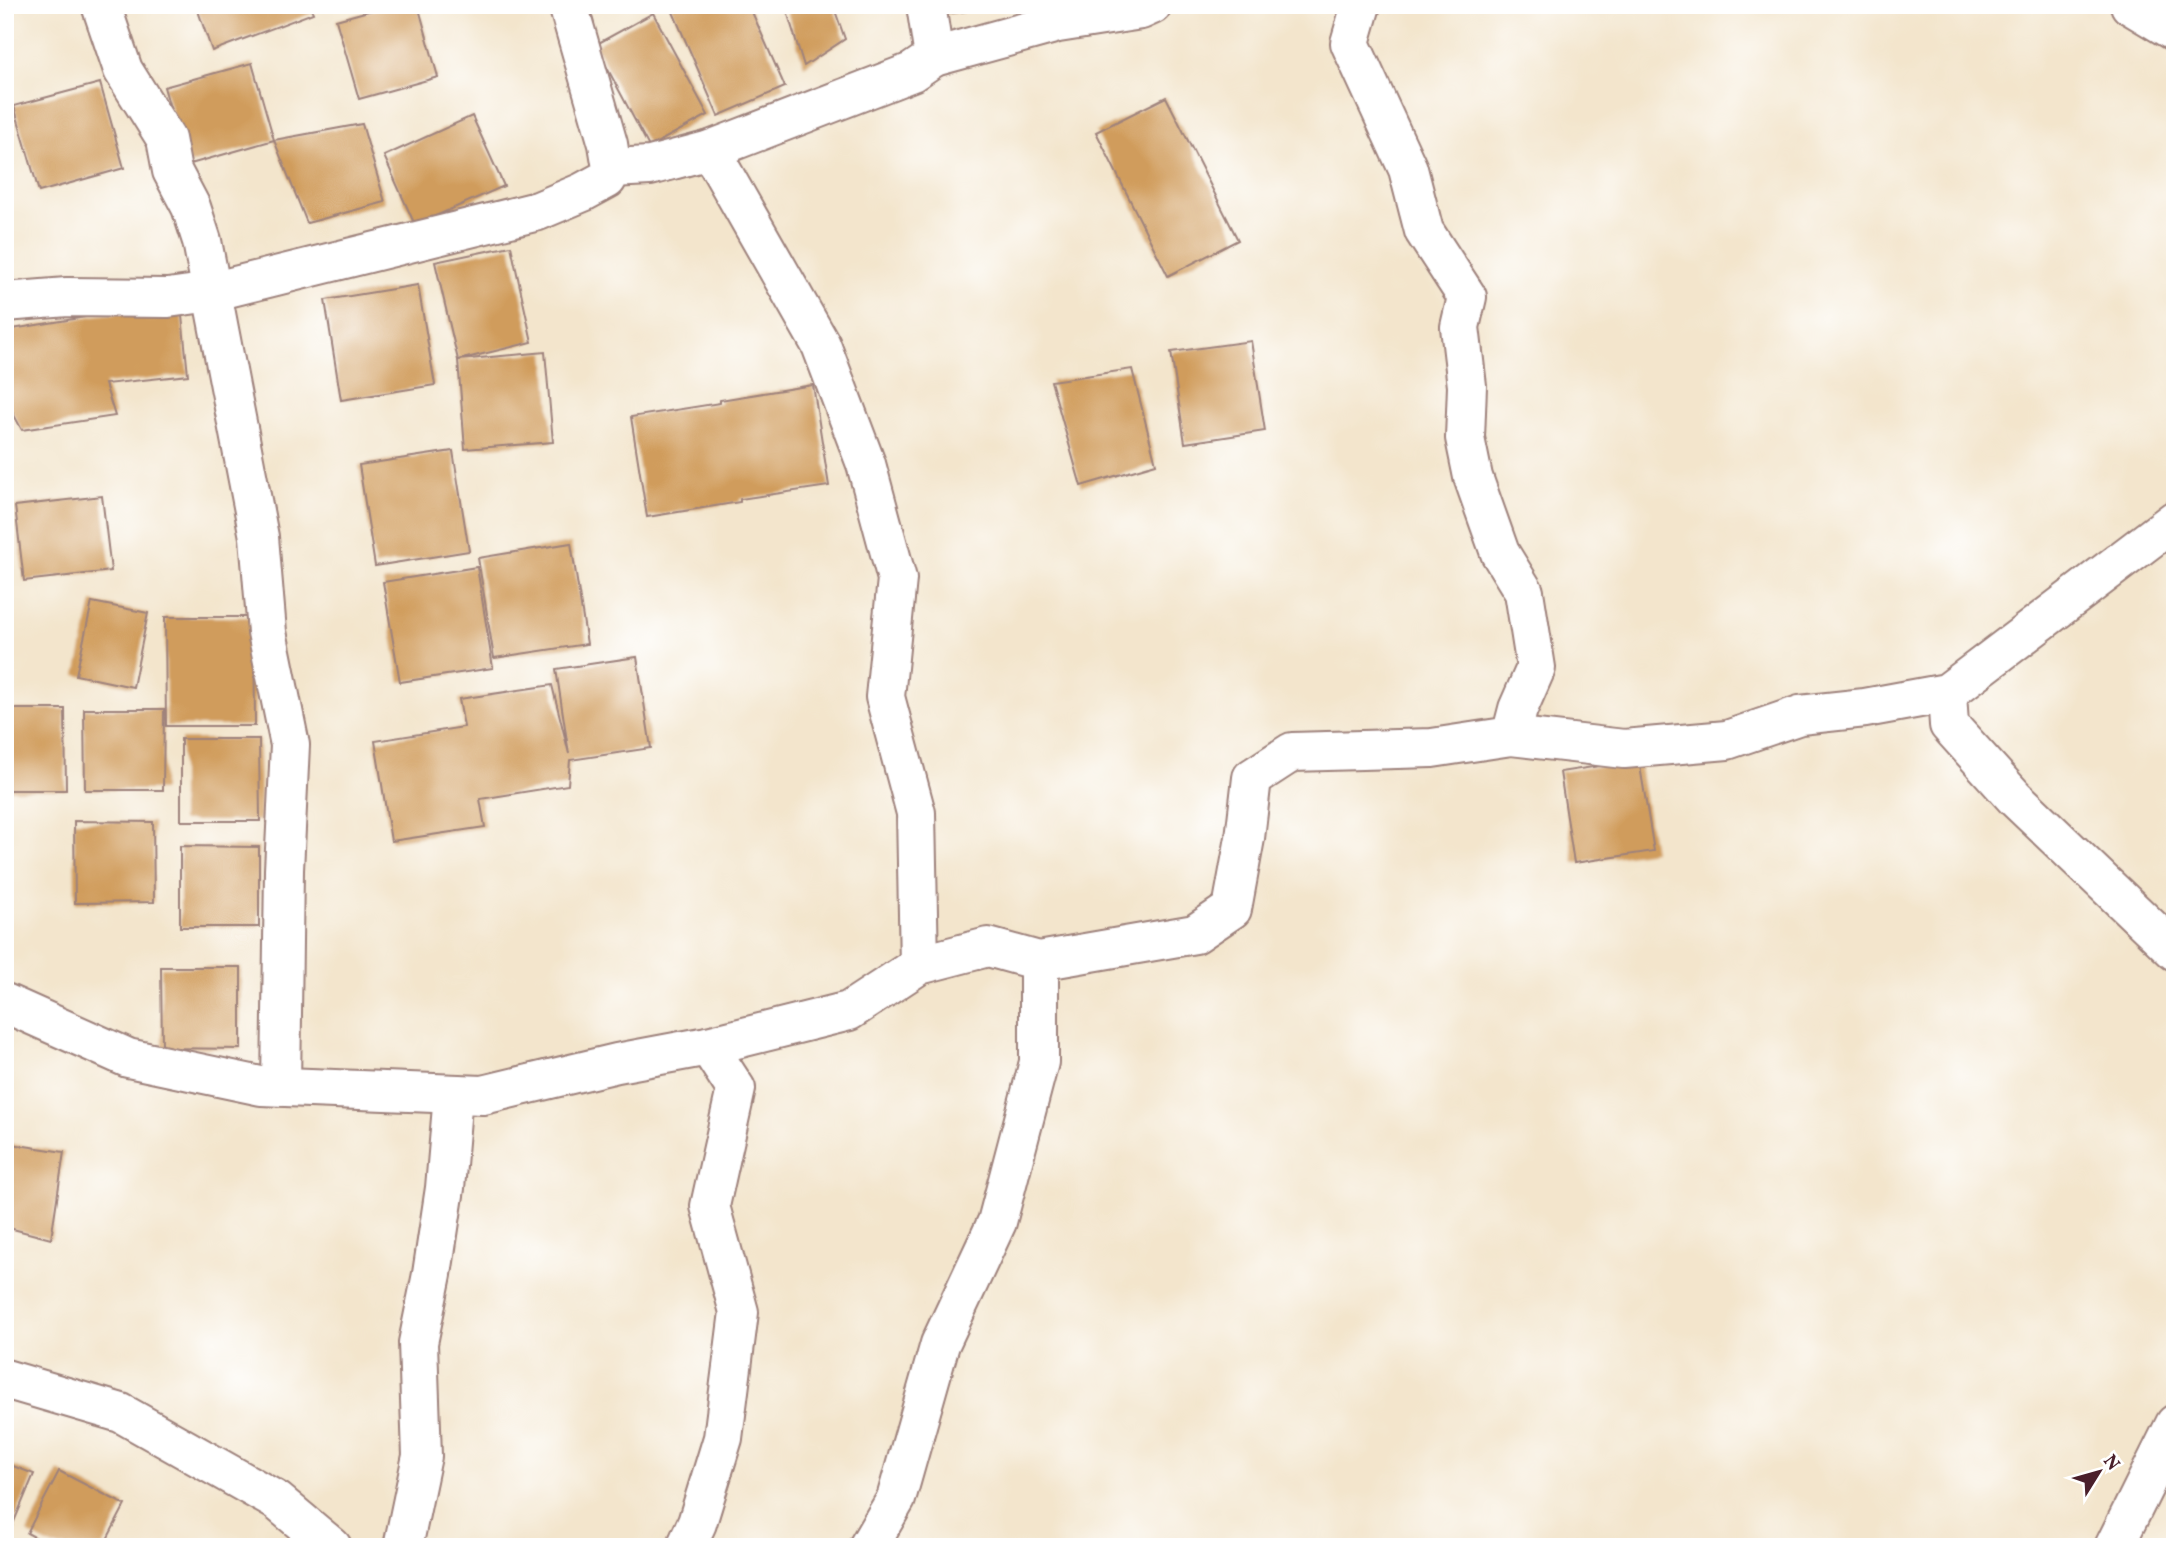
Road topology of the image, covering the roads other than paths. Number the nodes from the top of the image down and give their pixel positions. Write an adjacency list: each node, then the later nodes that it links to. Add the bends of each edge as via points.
1 (101, 5): 11 (street, via 123,69 166,139 172,170 202,240)
2 (568, 5): 10 (street)
3 (926, 5): 8 (street)
4 (1152, 5): 8 (street, via 1058,23)
5 (1361, 5): 15 (street, via 1350,43 1408,169 1424,230 1467,297 1460,327 1467,386 1465,438 1473,477 1500,553 1524,592 1536,667)
6 (2130, 5): 7 (street)
7 (2175, 32)
8 (934, 57): 9 (street, via 912,72)
9 (710, 150): 10 (street, via 650,166); 18 (street, via 821,345 866,464 897,579 885,697 916,813)
10 (612, 168): 11 (street, via 607,178 583,192 538,211)
11 (211, 292): 12 (street, via 168,298); 21 (street, via 260,537 267,632 290,745)
12 (5, 302)
13 (2175, 520): 14 (street)
14 (1947, 692): 15 (street, via 1800,715 1727,740 1624,749); 16 (street, via 1949,725 2015,798)
15 (1511, 736): 17 (street, via 1432,748 1292,752 1252,778 1232,909 1195,934)
16 (2175, 951)
17 (1039, 961): 18 (street, via 988,947); 28 (street, via 1039,1062 998,1222 940,1344 896,1499)
18 (919, 965): 20 (street, via 849,1011)
19 (5, 1003): 21 (street, via 128,1058 261,1086)
20 (708, 1046): 22 (street, via 483,1095); 27 (street, via 736,1089 710,1206 739,1312 723,1438)
21 (281, 1086): 22 (street)
22 (453, 1095): 26 (street, via 432,1274 418,1343 422,1455)
23 (5, 1379): 25 (street, via 121,1413 277,1501)
24 (2175, 1424): 29 (street)
25 (332, 1547)
26 (403, 1547)
27 (686, 1547)
28 (868, 1547)
29 (2114, 1547)

